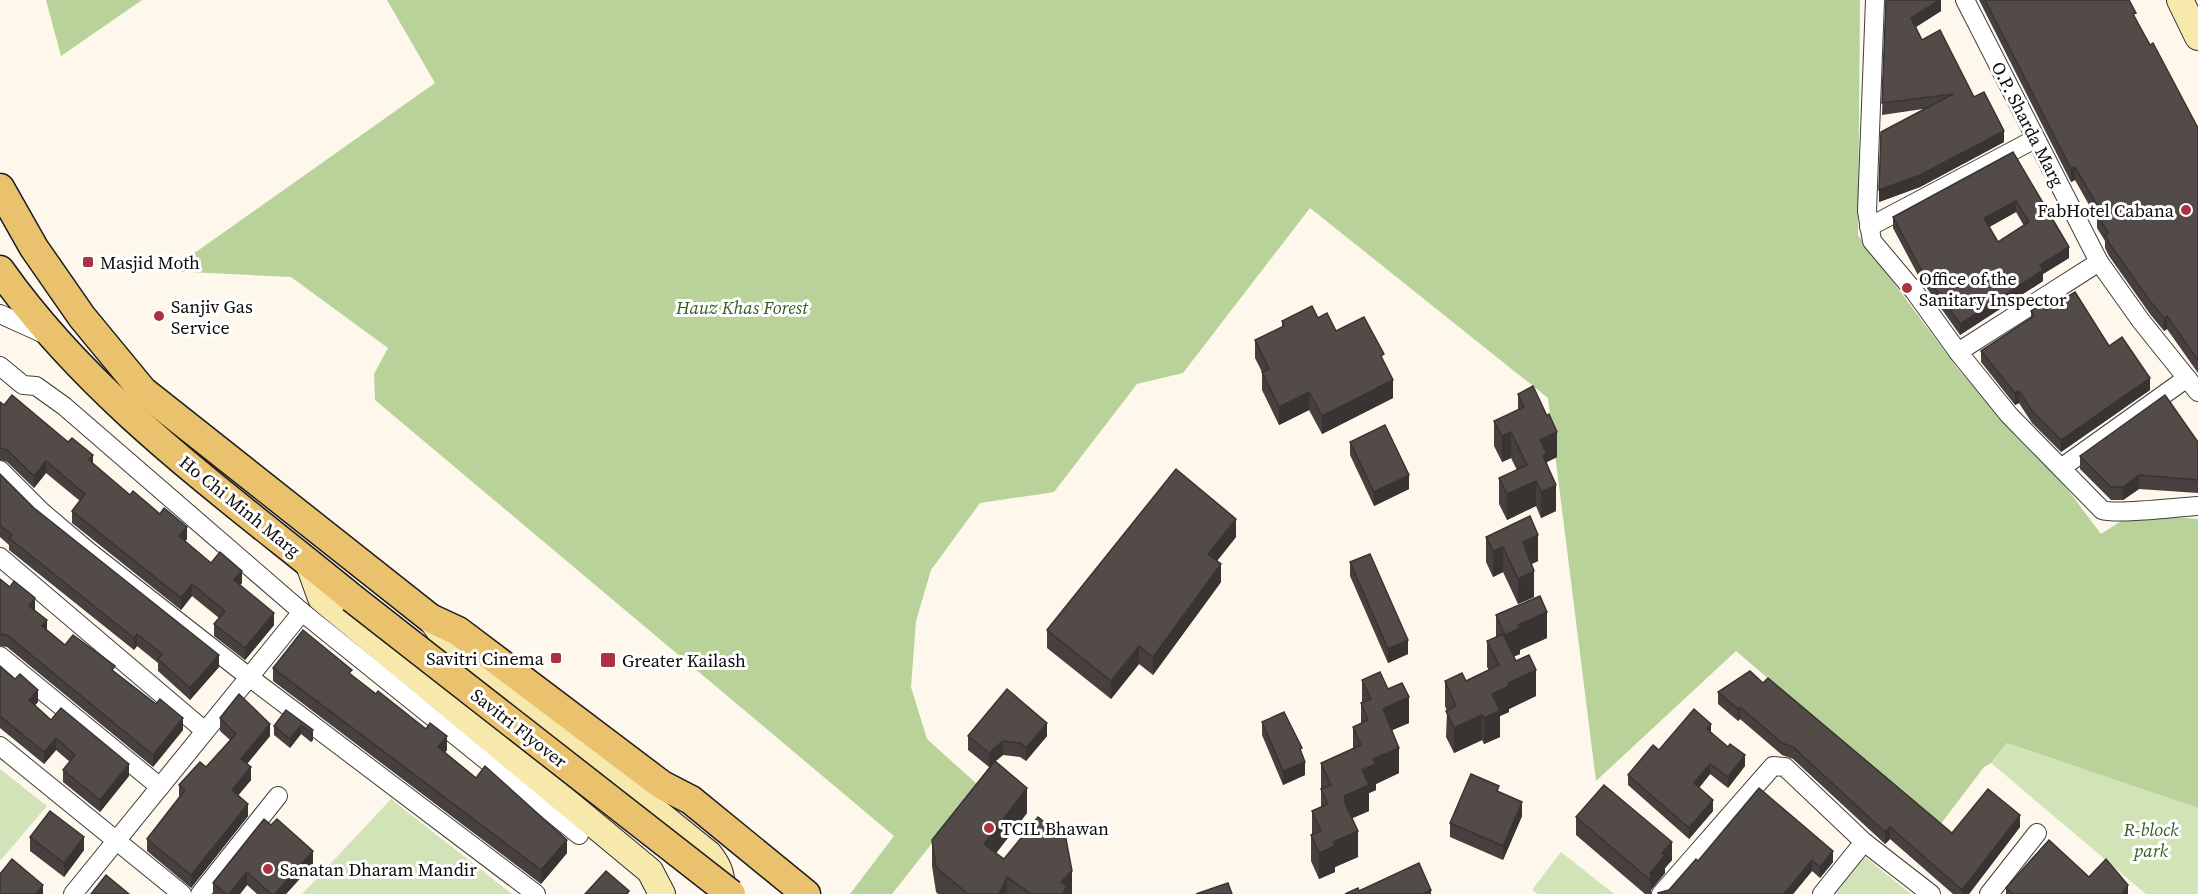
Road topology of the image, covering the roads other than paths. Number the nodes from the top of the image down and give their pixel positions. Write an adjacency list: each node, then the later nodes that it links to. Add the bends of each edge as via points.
1 (1875, 0): 7 (street, via 1870,72)
2 (1965, 0): 5 (street, O.P. Sharda Marg)
3 (2180, 0): 4 (street)
4 (2198, 37)
5 (2035, 139): 7 (street); 8 (street, O.P. Sharda Marg)
6 (0, 188): 21 (main road, Ho Chi Minh Marg, via 34,248 82,317 143,391)
7 (1869, 227): 12 (street, via 1872,241)
8 (2099, 262): 12 (street); 14 (street, O.P. Sharda Marg)
9 (0, 270): 11 (main road, Ho Chi Minh Marg)
10 (0, 314): 11 (street)
11 (51, 338): 19 (main road, Ho Chi Minh Marg, via 134,420)
12 (1958, 352): 15 (street, via 2009,415)
13 (0, 366): 20 (street, via 23,385 36,386 64,406)
14 (2192, 385): 15 (street)
15 (2061, 468): 17 (street, via 2102,510 2113,513)
16 (0, 470): 23 (street, via 88,551)
17 (2198, 506)
18 (0, 557): 24 (street)
19 (308, 562): 29 (street, Ho Chi Minh Marg, via 321,598); 40 (main road, Savitri Flyover, bridge)
20 (302, 612): 23 (street); 31 (street)
21 (430, 618): 26 (street, Ho Chi Minh Marg, via 449,644); 41 (main road, Ho Chi Minh Marg, via 458,631 662,786 691,800)
22 (0, 656): 27 (street)
23 (249, 677): 24 (street); 37 (street)
24 (205, 731): 27 (street)
25 (0, 746): 32 (street)
26 (604, 767): 29 (street, via 610,777 608,798 590,809); 39 (street, Ho Chi Minh Marg, via 709,854 720,870)
27 (160, 787): 32 (street)
28 (278, 796): 36 (street)
29 (570, 803): 38 (street, Ho Chi Minh Marg, via 650,871)
30 (2037, 833): 45 (street)
31 (579, 835)
32 (117, 840): 34 (street); 35 (street)
33 (1864, 842): 42 (street, via 1785,767 1773,766); 43 (street); 44 (street)
34 (73, 894)
35 (182, 894)
36 (200, 894)
37 (536, 894)
38 (662, 894)
39 (720, 894)
40 (731, 894)
41 (806, 894)
42 (1661, 894)
43 (1822, 894)
44 (1931, 894)
45 (1989, 894)

